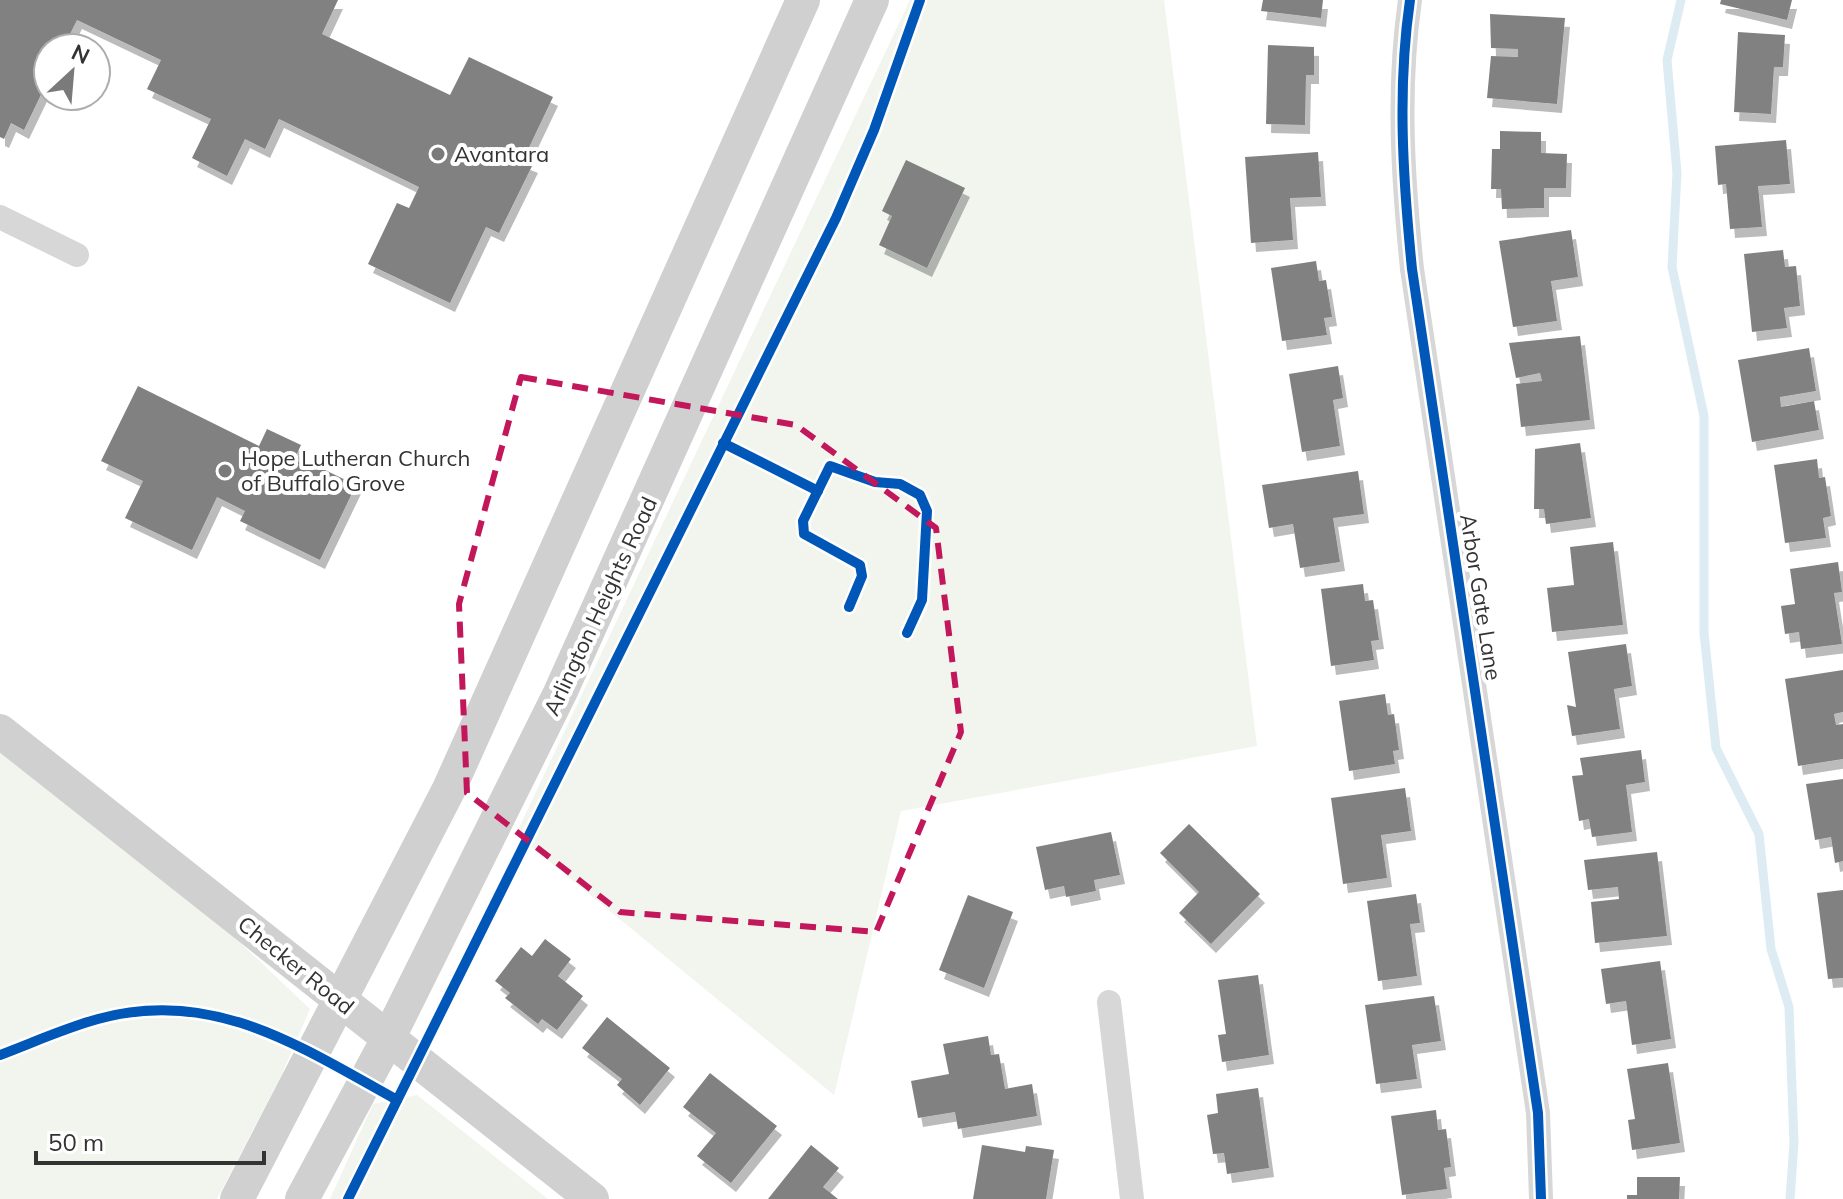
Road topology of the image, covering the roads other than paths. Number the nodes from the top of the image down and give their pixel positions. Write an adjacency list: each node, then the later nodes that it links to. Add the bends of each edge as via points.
1 (803, 0): 8 (main road, via 449,789)
2 (872, 0): 9 (main road, Arlington Heights Road, via 560,693)
3 (1410, 0): 14 (street, Arbor Gate Lane, via 1403,49 1402,168 1412,269 1538,1113)
4 (0, 217): 5 (street)
5 (77, 255)
6 (0, 731): 8 (main road, Checker Road)
7 (1109, 1002): 13 (street)
8 (341, 1004): 9 (main road, Checker Road); 10 (main road)
9 (389, 1037): 11 (main road, Arlington Heights Road); 12 (main road, Checker Road)
10 (237, 1199)
11 (302, 1199)
12 (592, 1199)
13 (1132, 1199)
14 (1541, 1199)

